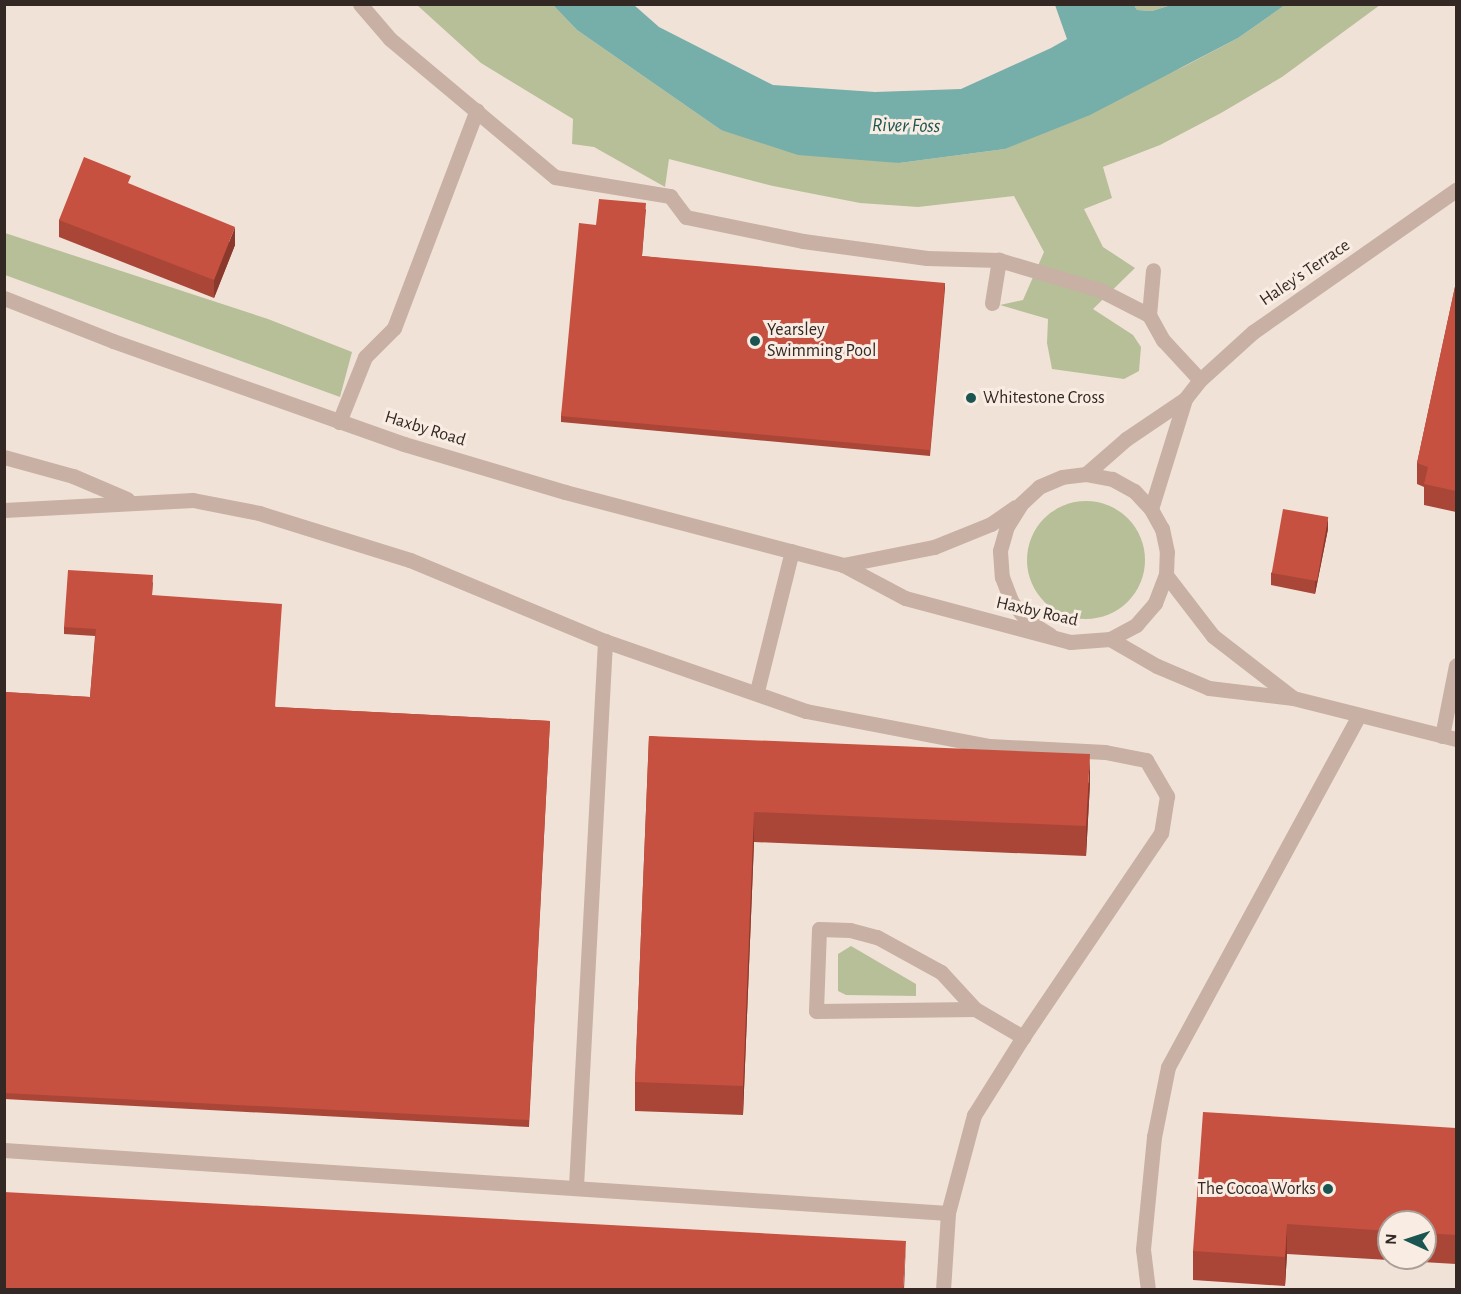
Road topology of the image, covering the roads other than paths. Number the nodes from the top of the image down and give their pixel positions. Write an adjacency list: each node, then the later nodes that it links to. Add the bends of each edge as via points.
1 (360, 4): 2 (street, via 390,39)
2 (477, 110): 4 (street, via 555,177 670,196 686,217 825,244 927,258); 11 (street, via 394,328 365,357)
3 (1454, 196): 9 (street, Haley's Terrace, via 1253,332)
4 (999, 260): 7 (street); 8 (street, via 1100,290)
5 (1153, 270): 8 (street)
6 (4, 298): 11 (street, Haxby Road)
7 (992, 303)
8 (1149, 315): 9 (street, via 1163,340)
9 (1200, 380): 10 (street, Haley's Terrace)
10 (1185, 399): 13 (street, Haley's Terrace, via 1126,439); 16 (street, Haley's Terrace)
11 (339, 422): 18 (street, Haxby Road, via 565,492)
12 (4, 457): 14 (street, via 73,476)
13 (1086, 474): 15 (street, via 1062,477 1039,487); 16 (street, via 1112,479 1134,491)
14 (132, 502): 17 (street); 23 (street, via 192,500 259,513 410,560)
15 (1020, 504): 19 (street, Haxby Road, via 991,524 934,547); 21 (street, via 1007,526 1000,551 1002,577 1011,601 1022,615)
16 (1152, 508): 20 (street, via 1167,552)
17 (4, 510)
18 (792, 551): 19 (street, Haxby Road); 25 (street)
19 (843, 565): 21 (street, Haxby Road, via 905,598)
20 (1166, 575): 22 (street, via 1155,603 1136,625); 26 (street, via 1213,636)
21 (1050, 635): 22 (street, Haxby Road, via 1080,642)
22 (1110, 639): 26 (street, via 1157,666 1209,688)
23 (605, 641): 25 (street); 32 (street)
24 (1456, 665): 28 (street)
25 (757, 691): 30 (street, via 818,713 990,746 1137,756 1152,767 1167,796 1161,834)
26 (1293, 698): 27 (street)
27 (1359, 715): 28 (street); 35 (street, via 1168,1067 1154,1137 1143,1249)
28 (1449, 737)
29 (975, 1009): 29 (street, via 816,1011 819,929 850,930 877,937 941,972); 30 (street)
30 (1023, 1037): 33 (street, via 974,1115)
31 (4, 1150): 32 (street)
32 (576, 1186): 33 (street)
33 (948, 1213): 34 (street)
34 (943, 1290)
35 (1148, 1290)

